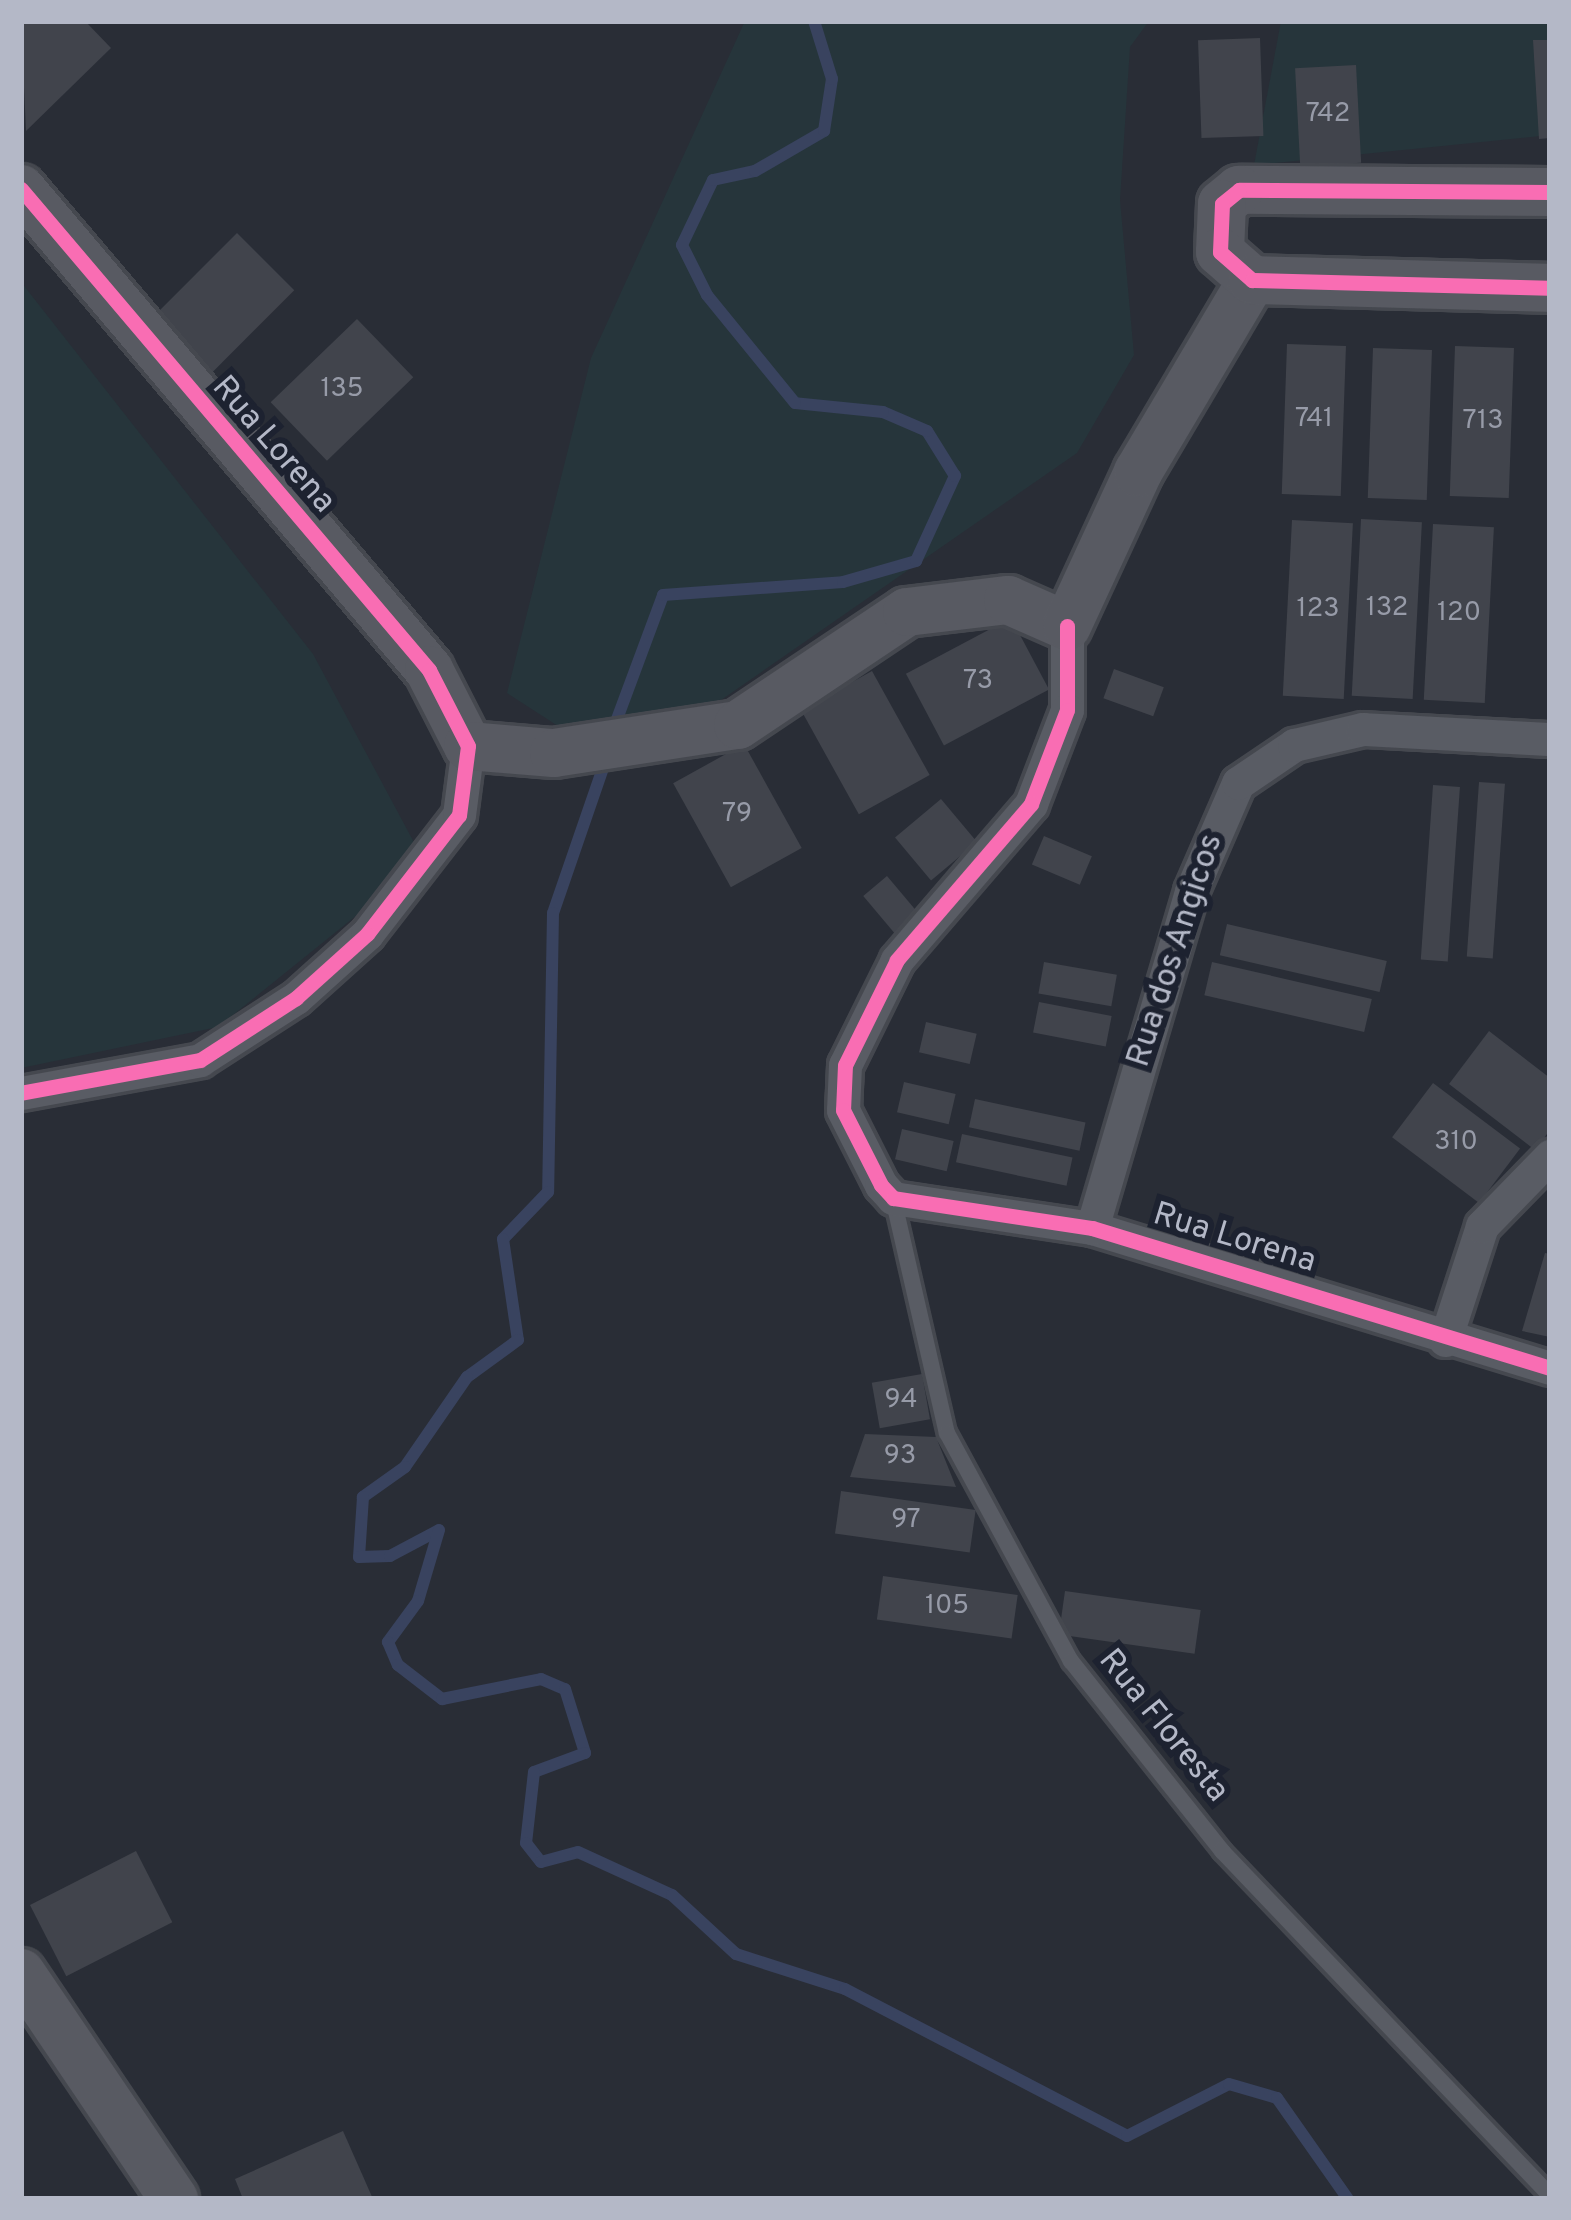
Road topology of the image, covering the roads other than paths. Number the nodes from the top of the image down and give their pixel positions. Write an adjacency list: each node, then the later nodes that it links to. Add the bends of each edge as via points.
1 (21, 189): 7 (street, Rua Lorena, via 429,670)
2 (1550, 192): 3 (street, via 1239,190 1222,204 1220,252)
3 (1252, 280): 4 (street); 5 (street, via 1138,472)
4 (1550, 288)
5 (1067, 626): 7 (street, via 1009,600 939,604 868,631 738,724 698,737 607,753); 10 (street, via 1067,710 1031,804 897,960 852,1048 843,1110)
6 (1550, 739): 11 (street, Rua dos Angicos, via 1363,729 1294,745 1238,783 1191,891)
7 (468, 746): 8 (street, via 460,815 367,934 296,998 200,1060)
8 (21, 1094)
9 (1550, 1156): 12 (street, via 1482,1226)
10 (893, 1198): 11 (street, Rua Lorena); 15 (lane, Rua Floresta, via 947,1433 1071,1661 1222,1851)
11 (1092, 1228): 12 (street, Rua Lorena)
12 (1445, 1340): 13 (street, Rua Lorena)
13 (1550, 1368)
14 (21, 1973): 16 (street)
15 (1550, 2194)
16 (174, 2199)

